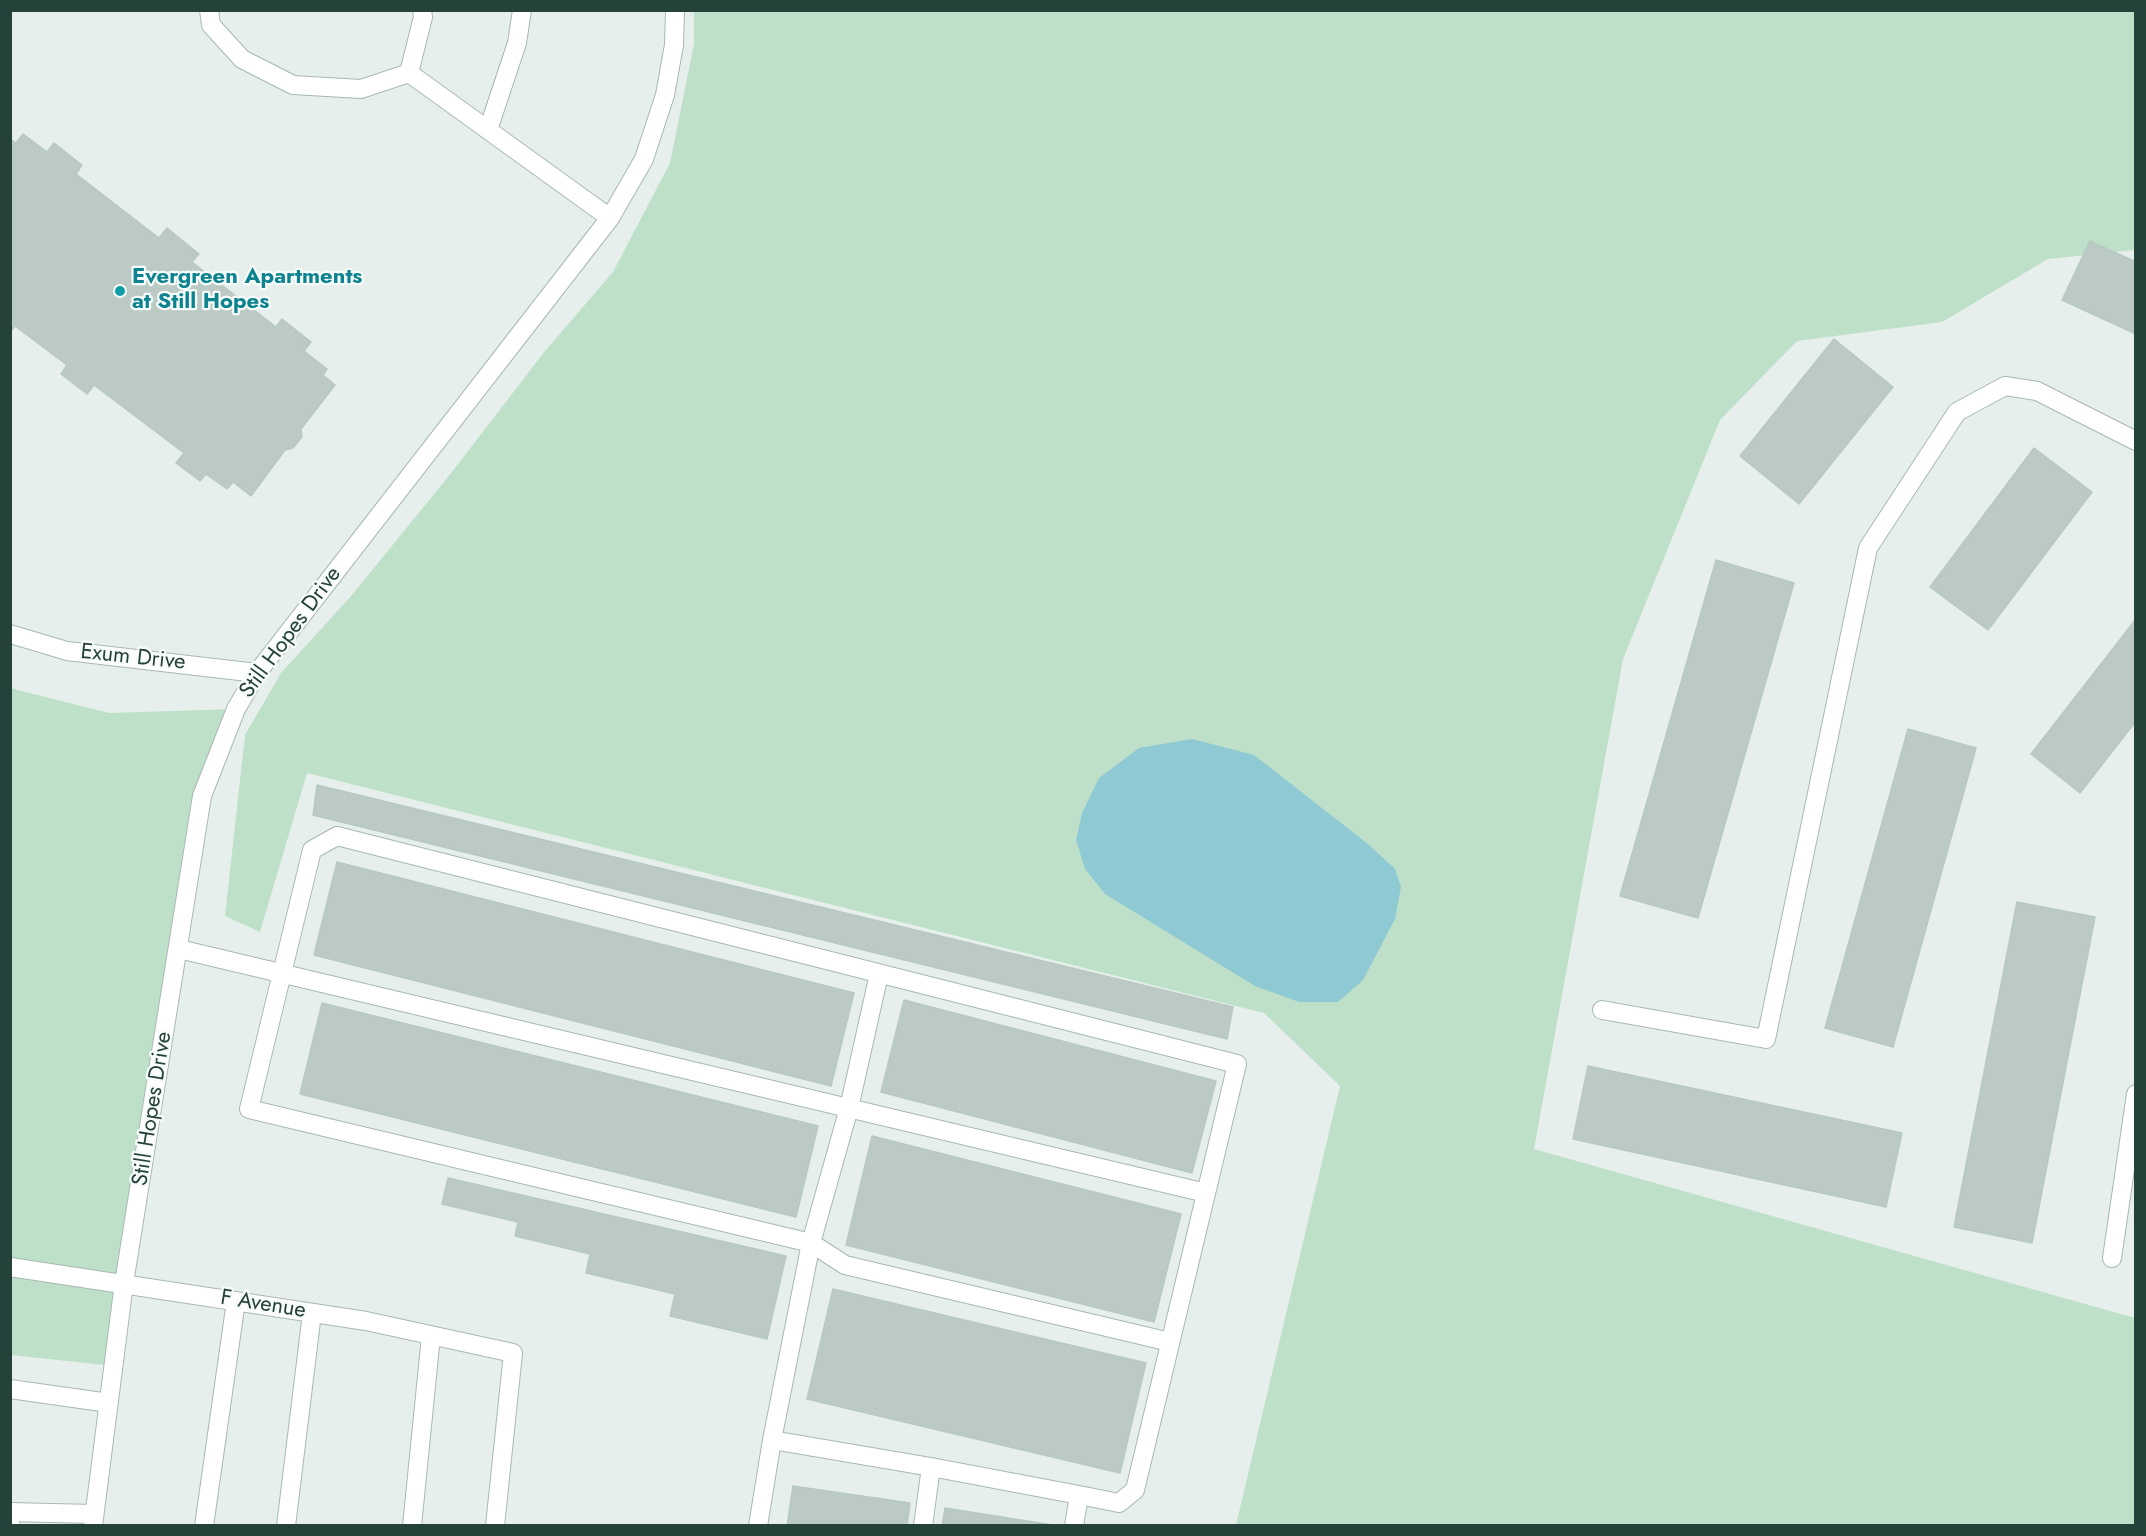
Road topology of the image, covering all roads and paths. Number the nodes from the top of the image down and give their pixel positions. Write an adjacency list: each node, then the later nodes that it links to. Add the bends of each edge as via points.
1 (209, 10): 5 (street, via 211,25 242,59 293,86 361,89)
2 (422, 10): 5 (street)
3 (522, 10): 6 (street, via 517,43)
4 (675, 10): 7 (street, Still Hopes Drive, via 674,45 665,95 644,159)
5 (409, 72): 6 (street)
6 (488, 130): 7 (street)
7 (610, 218): 10 (street, Still Hopes Drive)
8 (2136, 441): 14 (street, via 2037,391 2005,386 1957,412 1868,548 1766,1039)
9 (10, 634): 10 (street, Exum Drive, via 67,651)
10 (257, 673): 11 (street, Still Hopes Drive, via 236,709 202,796)
11 (179, 949): 12 (street); 21 (street, Still Hopes Drive)
12 (282, 973): 13 (street, via 312,850 337,836); 16 (street); 18 (street, via 249,1109)
13 (879, 974): 16 (street); 17 (street, via 1237,1064)
14 (1602, 1010)
15 (2136, 1094): 19 (street)
16 (849, 1108): 17 (street); 18 (street)
17 (1206, 1193): 25 (street)
18 (811, 1243): 25 (street, via 845,1265); 28 (street)
19 (2112, 1258)
20 (10, 1267): 21 (street, F Avenue)
21 (124, 1283): 22 (street, F Avenue); 27 (street, Still Hopes Drive)
22 (236, 1301): 23 (street, F Avenue); 33 (street)
23 (312, 1313): 24 (street, F Avenue); 34 (street)
24 (431, 1336): 35 (street); 36 (street, F Avenue, via 513,1353)
25 (1170, 1342): 30 (street, via 1135,1491 1119,1503)
26 (10, 1389): 27 (street)
27 (109, 1402): 32 (street, Still Hopes Drive)
28 (772, 1440): 29 (street); 37 (street)
29 (931, 1467): 30 (street); 38 (street)
30 (1079, 1495): 39 (street)
31 (10, 1512): 32 (street)
32 (94, 1520)
33 (204, 1526)
34 (286, 1526)
35 (411, 1526)
36 (495, 1526)
37 (758, 1526)
38 (923, 1526)
39 (1074, 1526)

